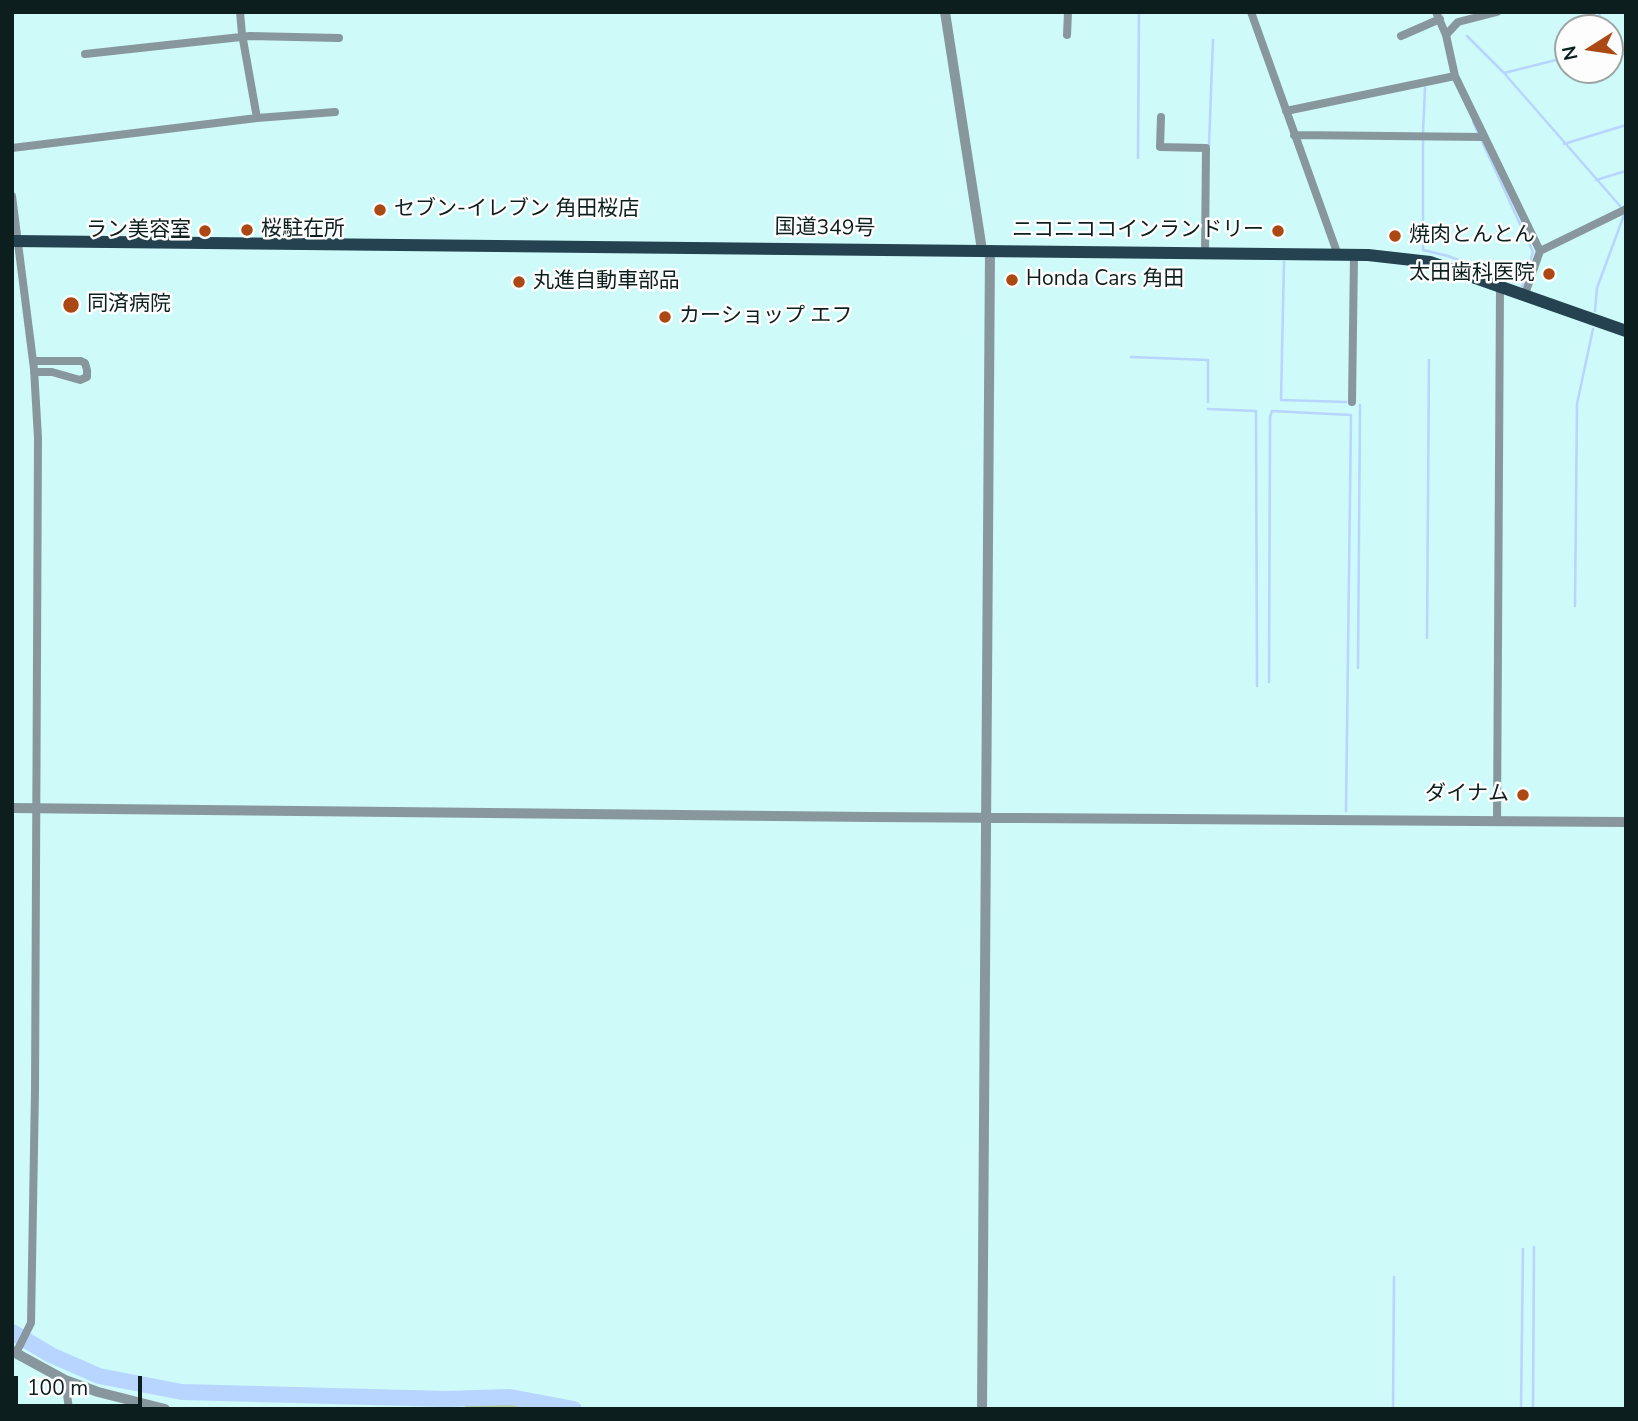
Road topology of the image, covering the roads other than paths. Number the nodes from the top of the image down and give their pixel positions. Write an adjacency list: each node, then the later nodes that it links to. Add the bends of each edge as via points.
1 (240, 12): 10 (street)
2 (945, 12): 24 (street)
3 (1068, 12): 7 (street)
4 (1251, 12): 14 (street)
5 (1497, 12): 8 (street, via 1458,22)
6 (1438, 16): 8 (street); 9 (street)
7 (1067, 35)
8 (1446, 35): 13 (street)
9 (1401, 36)
10 (242, 37): 11 (street); 12 (street); 17 (street)
11 (339, 38)
12 (85, 54)
13 (1455, 76): 14 (street); 19 (street)
14 (1286, 111): 18 (street)
15 (335, 112): 17 (street)
16 (1161, 117): 26 (street, via 1160,147 1206,148)
17 (257, 118): 20 (street)
18 (1294, 135): 19 (street); 27 (street)
19 (1484, 137): 25 (street)
20 (12, 148)
21 (12, 196): 23 (street)
22 (1626, 209): 25 (street)
23 (15, 241): 24 (highway, 国道349号); 32 (street)
24 (986, 250): 26 (highway, 国道349号); 37 (street)
25 (1540, 251): 30 (street)
26 (1205, 253): 27 (highway, 国道349号)
27 (1338, 254): 28 (highway, 国道349号)
28 (1354, 255): 29 (highway, 国道349号, via 1416,259); 34 (street)
29 (1500, 285): 30 (highway, 国道349号); 38 (street)
30 (1525, 294): 31 (highway, 国道349号)
31 (1626, 331)
32 (33, 361): 33 (street); 33 (street, via 81,361 87,365 87,377 80,380)
33 (34, 372): 36 (street, via 38,438)
34 (1352, 402)
35 (12, 808): 36 (street)
36 (36, 808): 37 (street); 40 (street, via 31,1323)
37 (987, 818): 38 (street); 44 (street)
38 (1497, 822): 39 (street)
39 (1626, 822)
40 (16, 1350): 41 (street)
41 (65, 1380): 42 (street); 43 (street)
42 (69, 1409)
43 (165, 1409)
44 (982, 1409)

